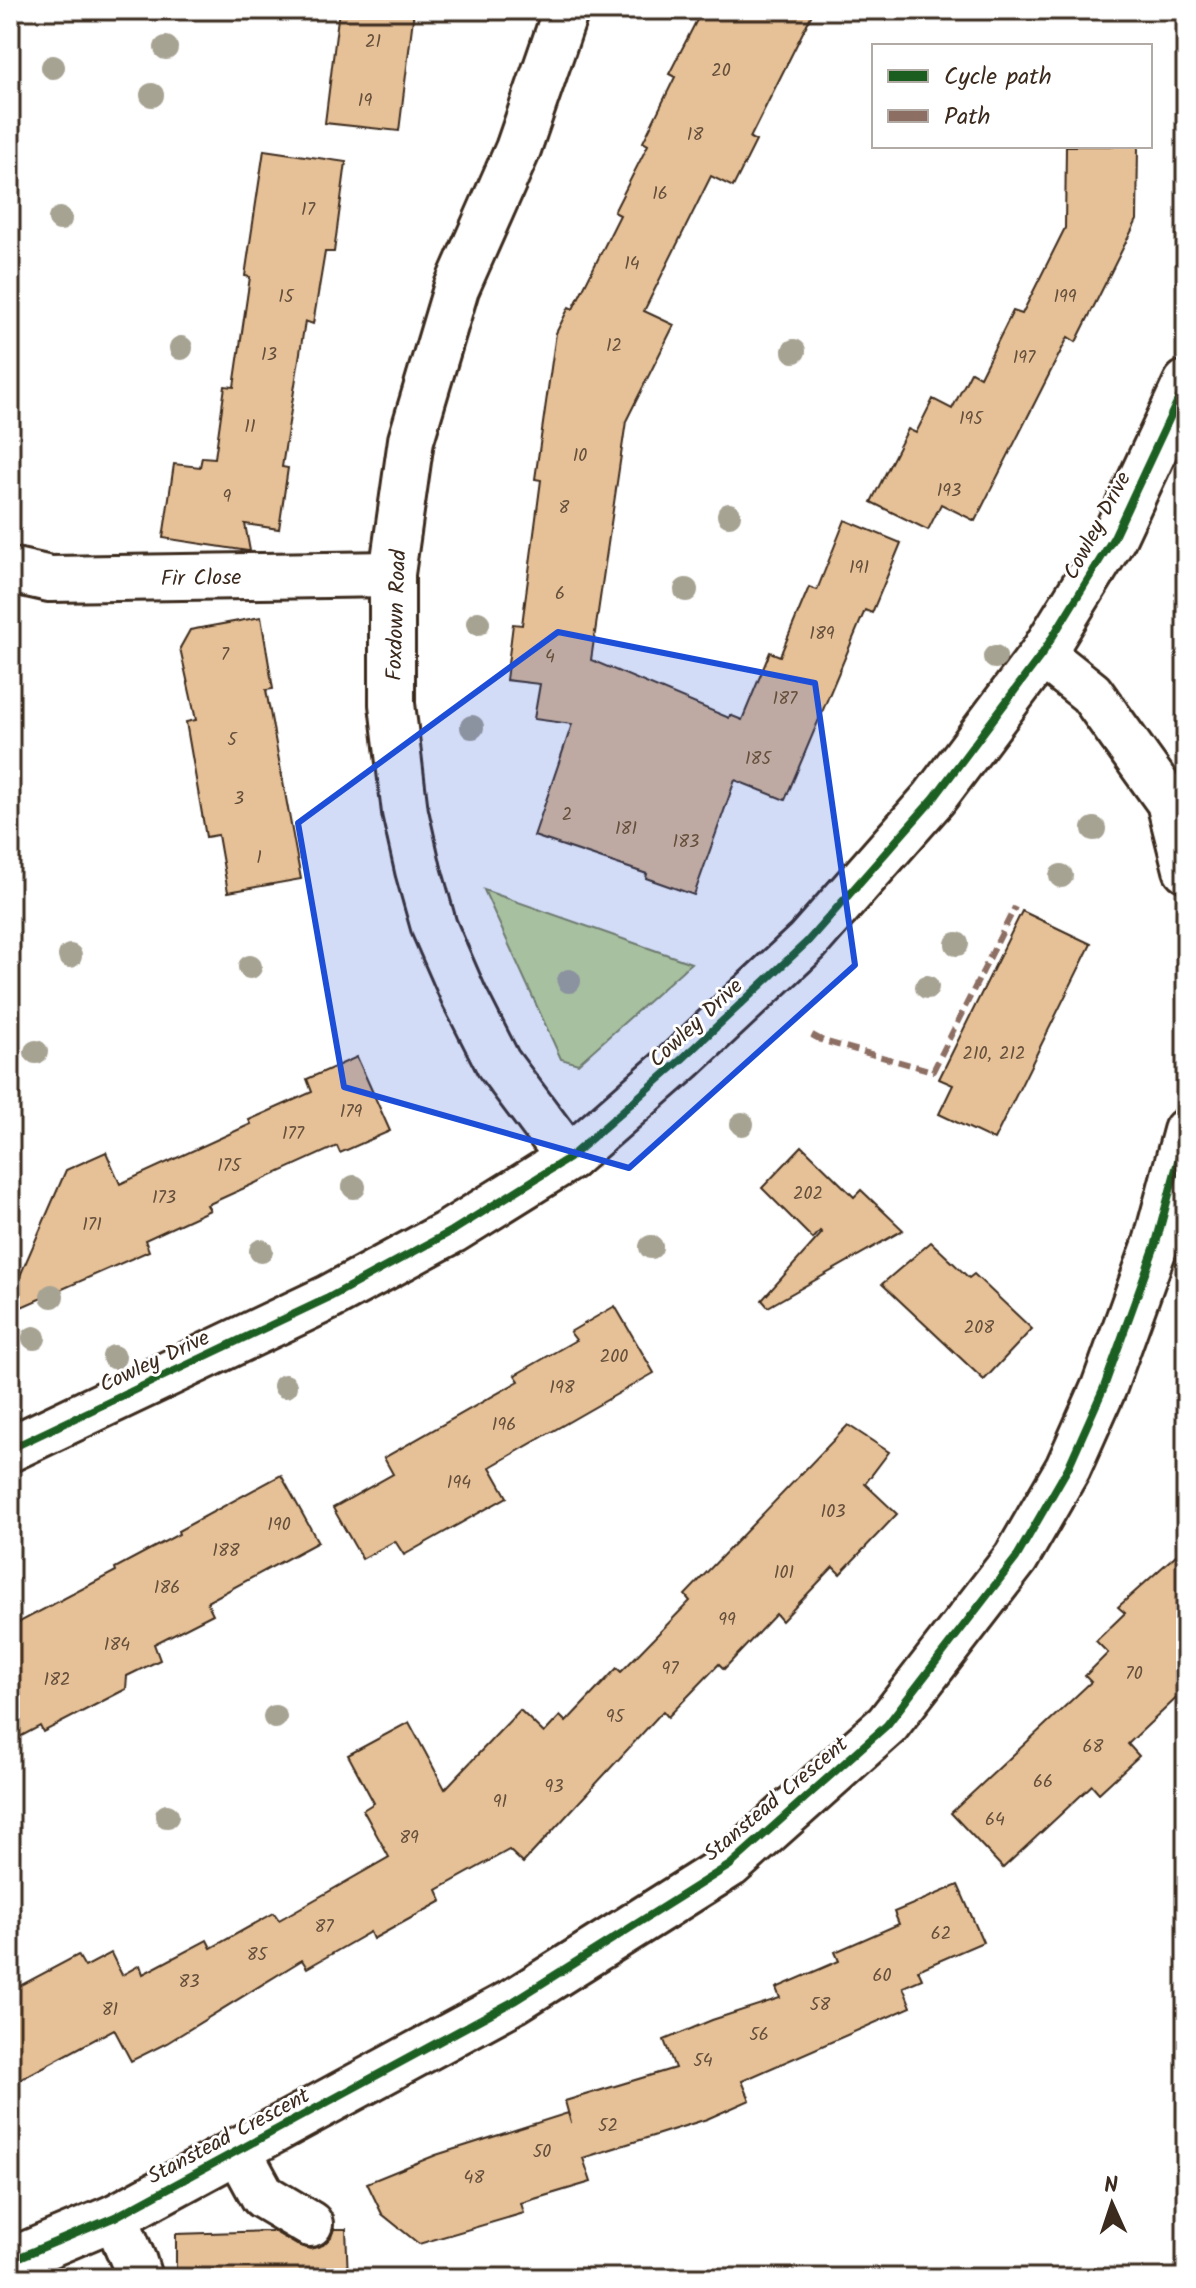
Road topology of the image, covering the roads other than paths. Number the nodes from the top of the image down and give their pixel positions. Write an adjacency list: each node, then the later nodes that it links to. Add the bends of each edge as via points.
1 (566, 10): 4 (street, Foxdown Road, via 518,149 456,289 411,440)
2 (1186, 383): 5 (street, Cowley Drive, via 1114,537)
3 (10, 570): 4 (street, Fir Close, via 50,579)
4 (392, 574): 8 (street, Foxdown Road, via 392,704 398,759 434,927 498,1063)
5 (1042, 654): 6 (street, via 1091,693 1169,802); 8 (street, Cowley Drive, via 934,798 807,942)
6 (1186, 869)
7 (1186, 1131): 10 (street, Stanstead Crescent, via 1156,1243 1104,1387 1068,1468 1016,1558 887,1725 730,1865 514,2001)
8 (569, 1158): 9 (street, Cowley Drive, via 452,1231 330,1297)
9 (10, 1449)
10 (238, 2150): 11 (street, Stanstead Crescent); 12 (street, via 263,2196)
11 (115, 2217): 13 (street, Stanstead Crescent); 14 (street)
12 (310, 2224)
13 (10, 2261)
14 (139, 2278)

